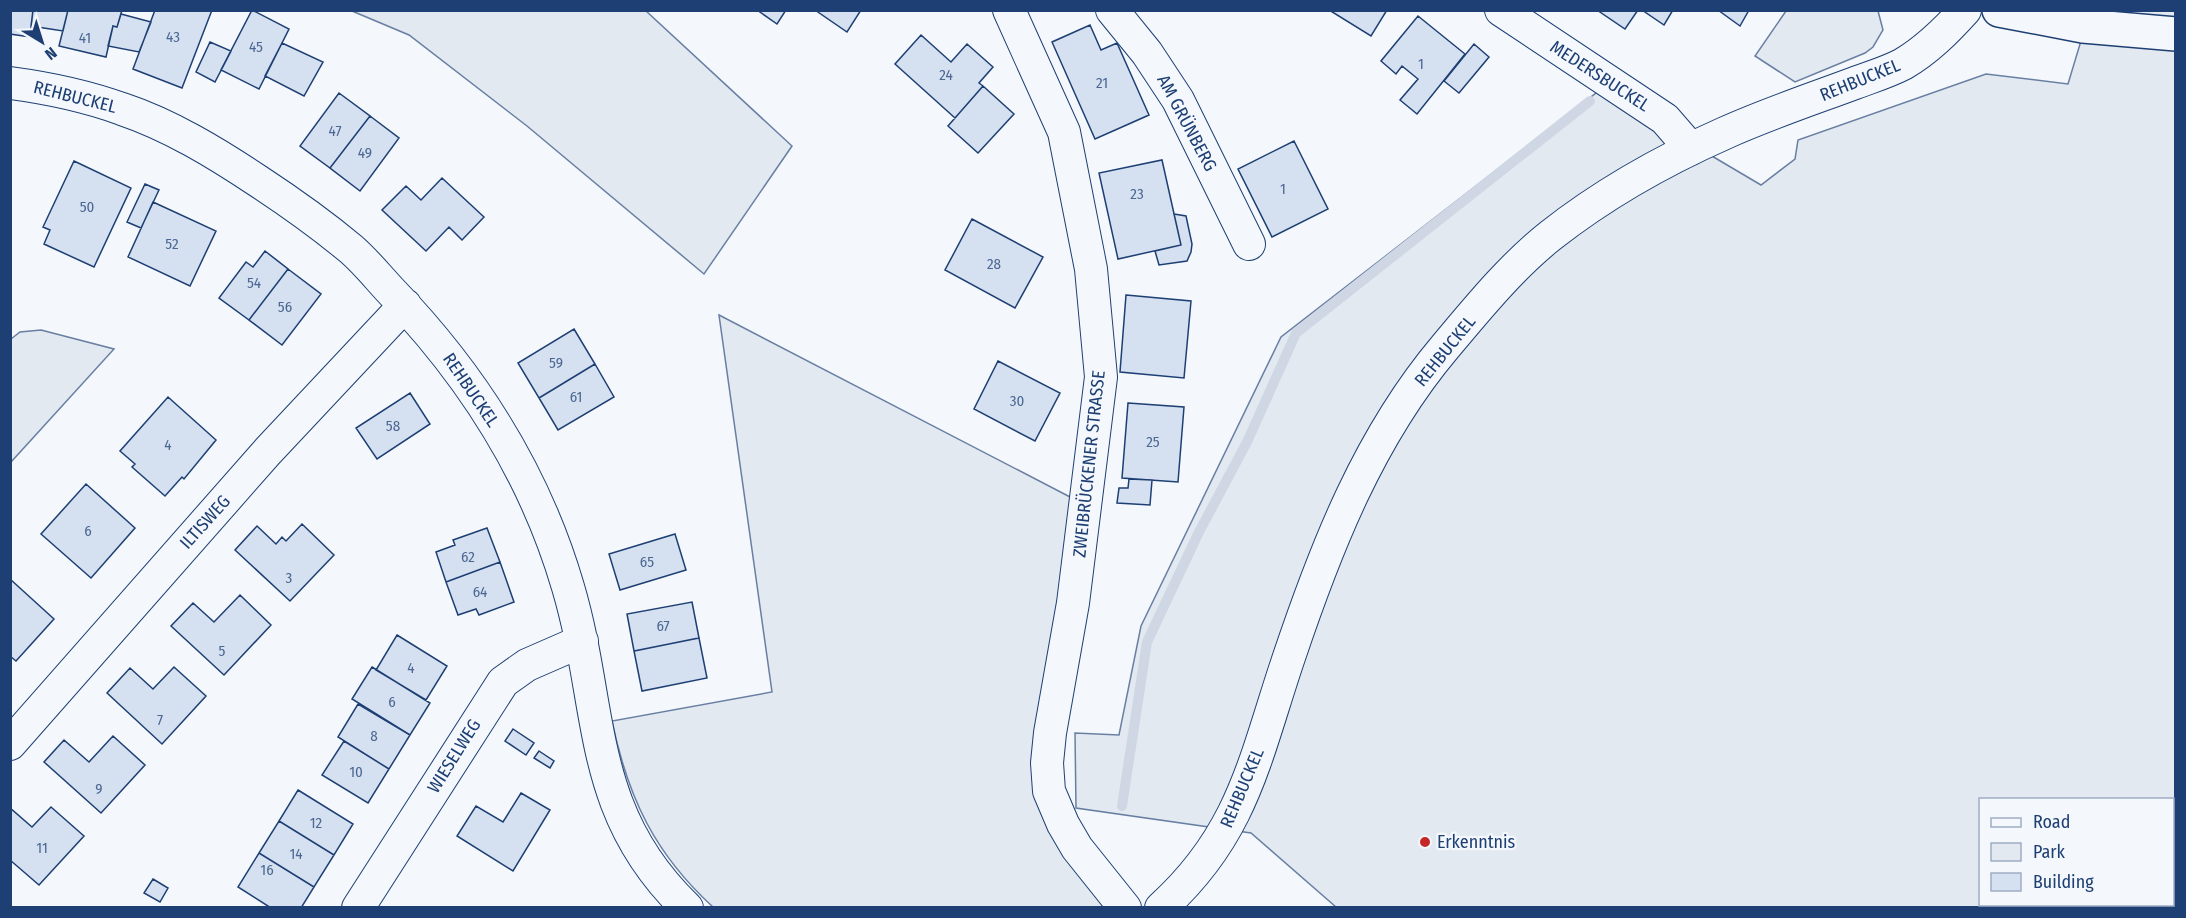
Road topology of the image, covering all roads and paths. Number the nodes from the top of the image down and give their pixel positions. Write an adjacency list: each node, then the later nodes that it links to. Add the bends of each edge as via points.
1 (1009, 10): 15 (street, ZWEIBRÜCKENER STRASSE, via 1064,132 1091,269 1101,377 1073,603 1050,733 1049,791 1077,848)
2 (1112, 10): 9 (street, AM GRÜNBERG, via 1147,52 1178,100)
3 (1501, 10): 8 (street, MEDERSBUCKEL, via 1665,119)
4 (1965, 10): 8 (street, REHBUCKEL, via 1939,38 1901,65)
5 (1999, 10): 6 (street, via 2083,26)
6 (2175, 34)
7 (10, 83): 10 (street, REHBUCKEL, via 51,89 123,109 179,134 287,200 352,250)
8 (1692, 149): 16 (street, REHBUCKEL, via 1599,202 1549,237 1443,349 1398,411 1368,461 1337,527 1288,659 1251,776 1232,819 1207,860)
9 (1249, 244)
10 (405, 306): 11 (street, REHBUCKEL, via 440,343 477,394 524,473 550,533); 12 (street, ILTISWEG, via 260,459)
11 (582, 641): 13 (street, WIESELWEG, via 527,665 503,682); 14 (street, REHBUCKEL, via 600,751 616,803 644,858)
12 (10, 744)
13 (358, 908)
14 (687, 908)
15 (1125, 908)
16 (1161, 908)

